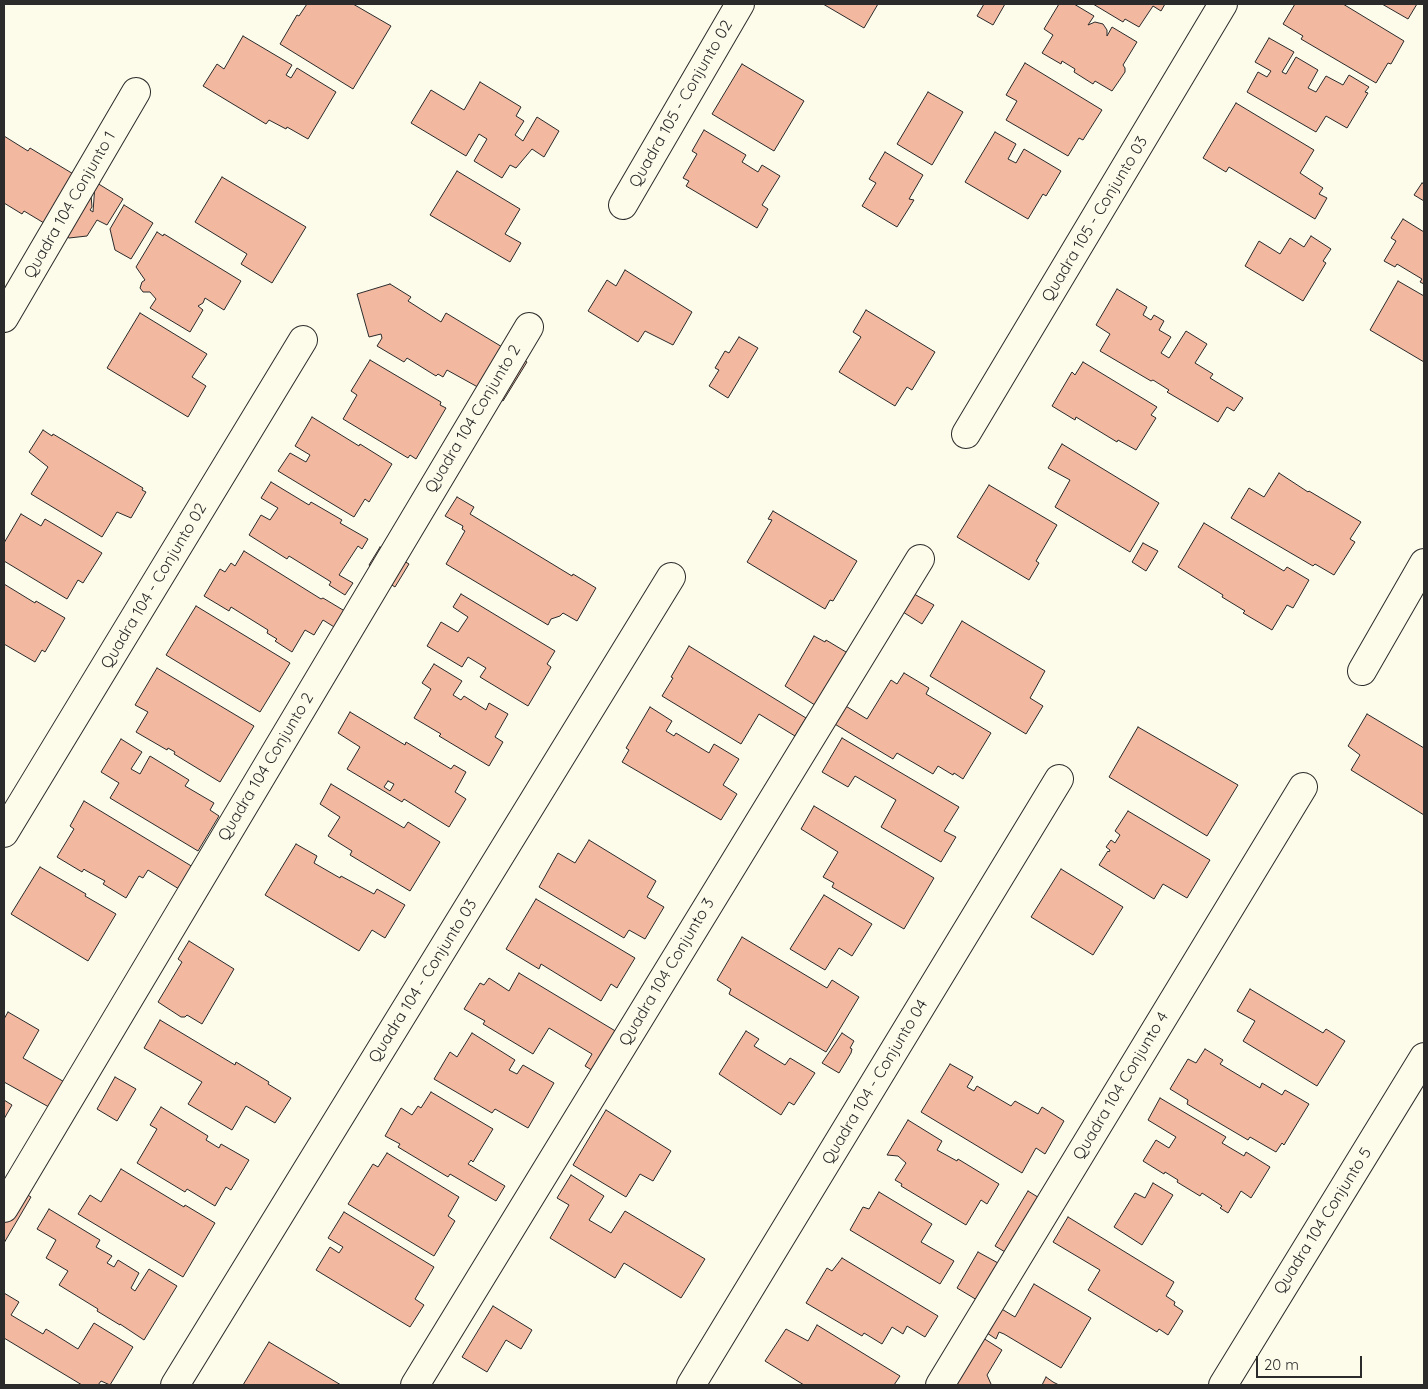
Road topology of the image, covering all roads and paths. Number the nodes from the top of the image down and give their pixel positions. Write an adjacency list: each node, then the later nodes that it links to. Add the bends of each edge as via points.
1 (740, 4): 4 (street, Quadra 105 - Conjunto 02)
2 (1223, 4): 8 (street, Quadra 105 - Conjunto 03)
3 (136, 92): 5 (street, Quadra 104 Conjunto 1)
4 (623, 205)
5 (4, 318)
6 (528, 327): 17 (street, Quadra 104 Conjunto 2)
7 (304, 340): 15 (street, Quadra 104 - Conjunto 02)
8 (966, 434)
9 (920, 559): 19 (street, Quadra 104 Conjunto 3)
10 (1424, 563): 12 (street)
11 (671, 577): 18 (street, Quadra 104 - Conjunto 03)
12 (1362, 671)
13 (1059, 779): 20 (street, Quadra 104 - Conjunto 04)
14 (1303, 787): 21 (street, Quadra 104 Conjunto 4)
15 (4, 833)
16 (1424, 1057): 22 (street, Quadra 104 Conjunto 5)
17 (4, 1208)
18 (175, 1385)
19 (415, 1385)
20 (691, 1385)
21 (940, 1385)
22 (1223, 1385)

